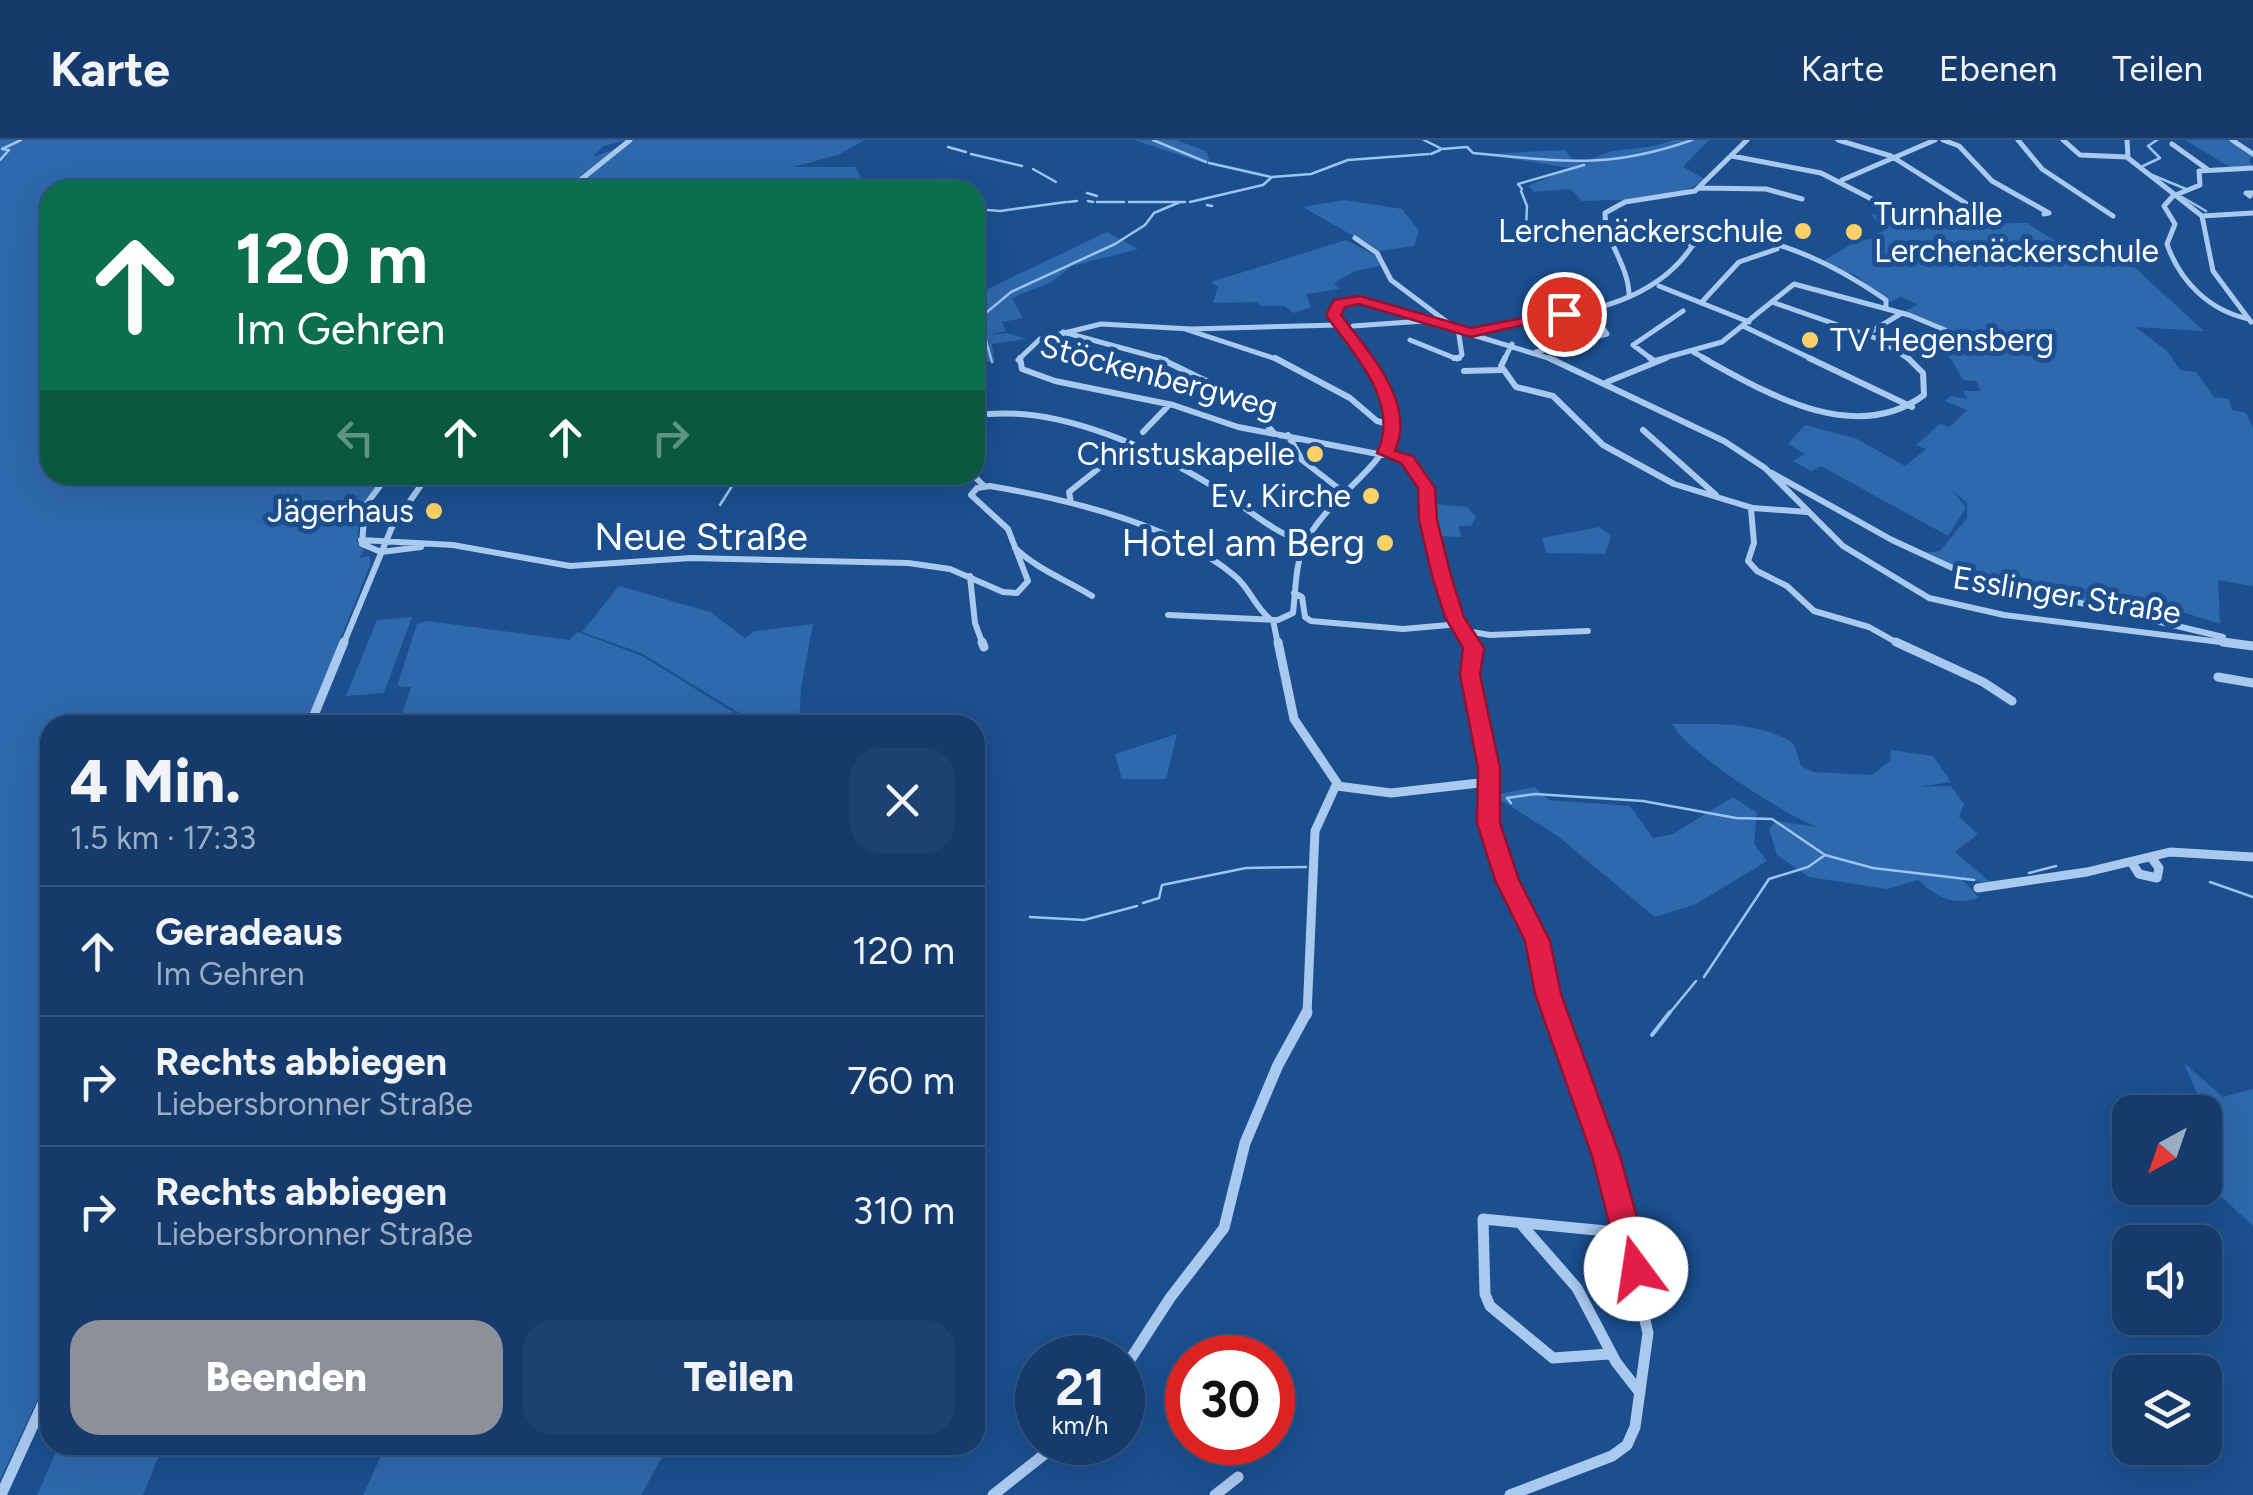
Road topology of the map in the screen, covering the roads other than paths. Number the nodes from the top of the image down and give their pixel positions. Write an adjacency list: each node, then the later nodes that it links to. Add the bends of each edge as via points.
1 (630, 140): 19 (street)
2 (1747, 140): 14 (street)
3 (1838, 140): 15 (street)
4 (1918, 140): 11 (street)
5 (1935, 140): 11 (street)
6 (1943, 140): 27 (street, via 1959,146 1988,178 2049,213)
7 (2018, 140): 28 (street, via 2042,169)
8 (2063, 140): 16 (street, via 2080,155)
9 (2127, 140): 16 (street)
10 (2232, 140): 13 (street)
11 (1926, 143): 15 (street)
12 (2172, 144): 18 (street)
13 (2253, 154)
14 (1732, 156): 20 (street); 21 (street)
15 (1891, 156): 20 (street); 26 (street)
16 (2127, 157): 22 (street)
17 (2253, 168): 18 (street)
18 (2206, 169): 22 (street, via 2198,172 2198,187)
19 (580, 180)
20 (1842, 180): 24 (street)
21 (1699, 188): 23 (street, via 1766,189); 34 (street, via 1626,202 1605,213 1630,270)
22 (2173, 196): 29 (street); 42 (street, via 2165,204 2175,224 2168,249 2225,315)
23 (1802, 199)
24 (1894, 211)
25 (2253, 213): 29 (street)
26 (1983, 214)
27 (2044, 214)
28 (2113, 216)
29 (2202, 216): 42 (street, via 2213,271)
30 (1355, 238): 46 (street, via 1376,252 1398,286)
31 (1695, 242): 31 (street, via 1658,237); 32 (street, via 1732,234); 33 (street, via 1684,264)
32 (1777, 249): 36 (street, via 1738,262); 38 (street, via 1853,276 1887,301)
33 (1659, 286): 34 (street); 36 (street)
34 (1629, 294): 37 (street)
35 (1772, 302): 38 (street, via 1795,284); 43 (street); 51 (street)
36 (1701, 303): 43 (street)
37 (1589, 308): 50 (street); 54 (street, via 1607,334)
38 (1886, 308): 40 (street)
39 (1683, 311): 56 (street, via 1633,345)
40 (1902, 314): 48 (street); 51 (street)
41 (1426, 320): 44 (street, Esslinger Straße, via 1353,300 1337,306); 45 (street); 46 (street, Esslinger Straße)
42 (2251, 321)
43 (1746, 324): 55 (street); 61 (street)
44 (1338, 325): 47 (street); 63 (street, via 1384,384)
45 (1353, 326)
46 (1457, 328): 50 (street, Esslinger Straße); 52 (street, via 1462,355 1452,363)
47 (1185, 329): 49 (street, via 1116,323); 63 (street, via 1260,350)
48 (1945, 330)
49 (1063, 332): 60 (street, Stöckenbergweg, via 1027,346 1018,358 1021,368); 66 (street, via 1228,387 1258,408)
50 (1471, 332): 53 (street, Esslinger Straße)
51 (1867, 334): 61 (street, via 1923,373 1926,392)
52 (1410, 340)
53 (1512, 344): 54 (street, Esslinger Straße); 57 (street)
54 (1536, 352): 59 (street, Esslinger Straße)
55 (1693, 352): 56 (street); 61 (street, via 1835,414 1883,419)
56 (1654, 361): 59 (street)
57 (1502, 370): 58 (street); 75 (street, via 1516,387 1548,393 1604,446 1666,481)
58 (1464, 371)
59 (1607, 382): 70 (street, Esslinger Straße, via 1733,446)
60 (1168, 405): 65 (street); 66 (street, Stöckenbergweg)
61 (1912, 406)
62 (989, 414): 68 (street, via 1051,422)
63 (1392, 425): 69 (street)
64 (1643, 430): 75 (street)
65 (1143, 432)
66 (1273, 432): 67 (street, Stöckenbergweg)
67 (1288, 435): 69 (street, Stöckenbergweg); 74 (street, Stöckenbergweg, via 1316,473)
68 (1128, 445): 76 (street, via 1070,492); 79 (street, via 1203,481 1282,536)
69 (1384, 454): 74 (street); 90 (street, via 1408,460 1426,488 1436,554)
70 (1769, 472): 78 (street, Esslinger Straße); 92 (street, via 1979,579)
71 (381, 485): 81 (street, via 365,506 361,540 365,547)
72 (420, 485): 81 (street)
73 (984, 486): 76 (street); 82 (street, via 972,496 1002,522)
74 (1342, 491): 79 (street)
75 (1722, 500): 77 (street)
76 (1071, 503): 89 (street, via 1126,520 1226,570)
77 (1751, 509): 78 (street); 97 (street, via 1748,561 1757,571 1814,611 1869,627)
78 (1807, 512): 92 (street, Esslinger Straße, via 1866,562 1940,602 2140,635)
79 (1304, 543): 86 (street)
80 (433, 544): 81 (street, Neue Straße); 83 (street, Neue Straße); 85 (street, Neue Straße, via 552,565 681,558 899,563)
81 (383, 548): 83 (street, Neue Straße); 84 (street)
82 (1015, 548): 85 (street, Neue Straße, via 1028,579 1023,590 1005,592); 87 (street, via 1036,568)
83 (404, 552): 84 (street, Neue Straße)
84 (372, 573): 98 (street)
85 (970, 576): 93 (street)
86 (1294, 593): 89 (street, via 1292,616); 90 (street, via 1311,621)
87 (1092, 596)
88 (1168, 615): 89 (street)
89 (1273, 620): 100 (street, via 1294,720)
90 (1463, 628): 91 (street, via 1497,635); 99 (street, via 1474,648 1470,675)
91 (1588, 630)
92 (2232, 640): 94 (street, Esslinger Straße)
93 (984, 646)
94 (2253, 646)
95 (2218, 677): 96 (street)
96 (2253, 682)
97 (2012, 701)
98 (314, 715)
99 (1488, 782): 100 (street, via 1391,793); 105 (street, via 1490,828 1536,938)
100 (1337, 786): 108 (street, via 1315,832 1307,1020 1278,1065 1245,1143 1224,1228)
101 (2253, 857): 102 (street, via 2175,852)
102 (2151, 858): 103 (street); 103 (street, via 2160,870 2154,878 2139,874)
103 (2132, 863): 104 (street)
104 (1978, 888)
105 (1582, 1091): 107 (street)
106 (1521, 1224): 107 (street); 109 (street, via 1580,1292); 109 (street, via 1483,1220 1490,1306 1553,1358)
107 (1627, 1232): 110 (street, via 1648,1340)
108 (1145, 1337)
109 (1609, 1354): 110 (street)
110 (1640, 1393): 117 (street, via 1634,1432 1621,1451)
111 (40, 1410): 114 (street)
112 (1031, 1465): 115 (street)
113 (1238, 1477): 116 (street)
114 (1, 1495)
115 (993, 1495)
116 (1215, 1495)
117 (1510, 1495)

